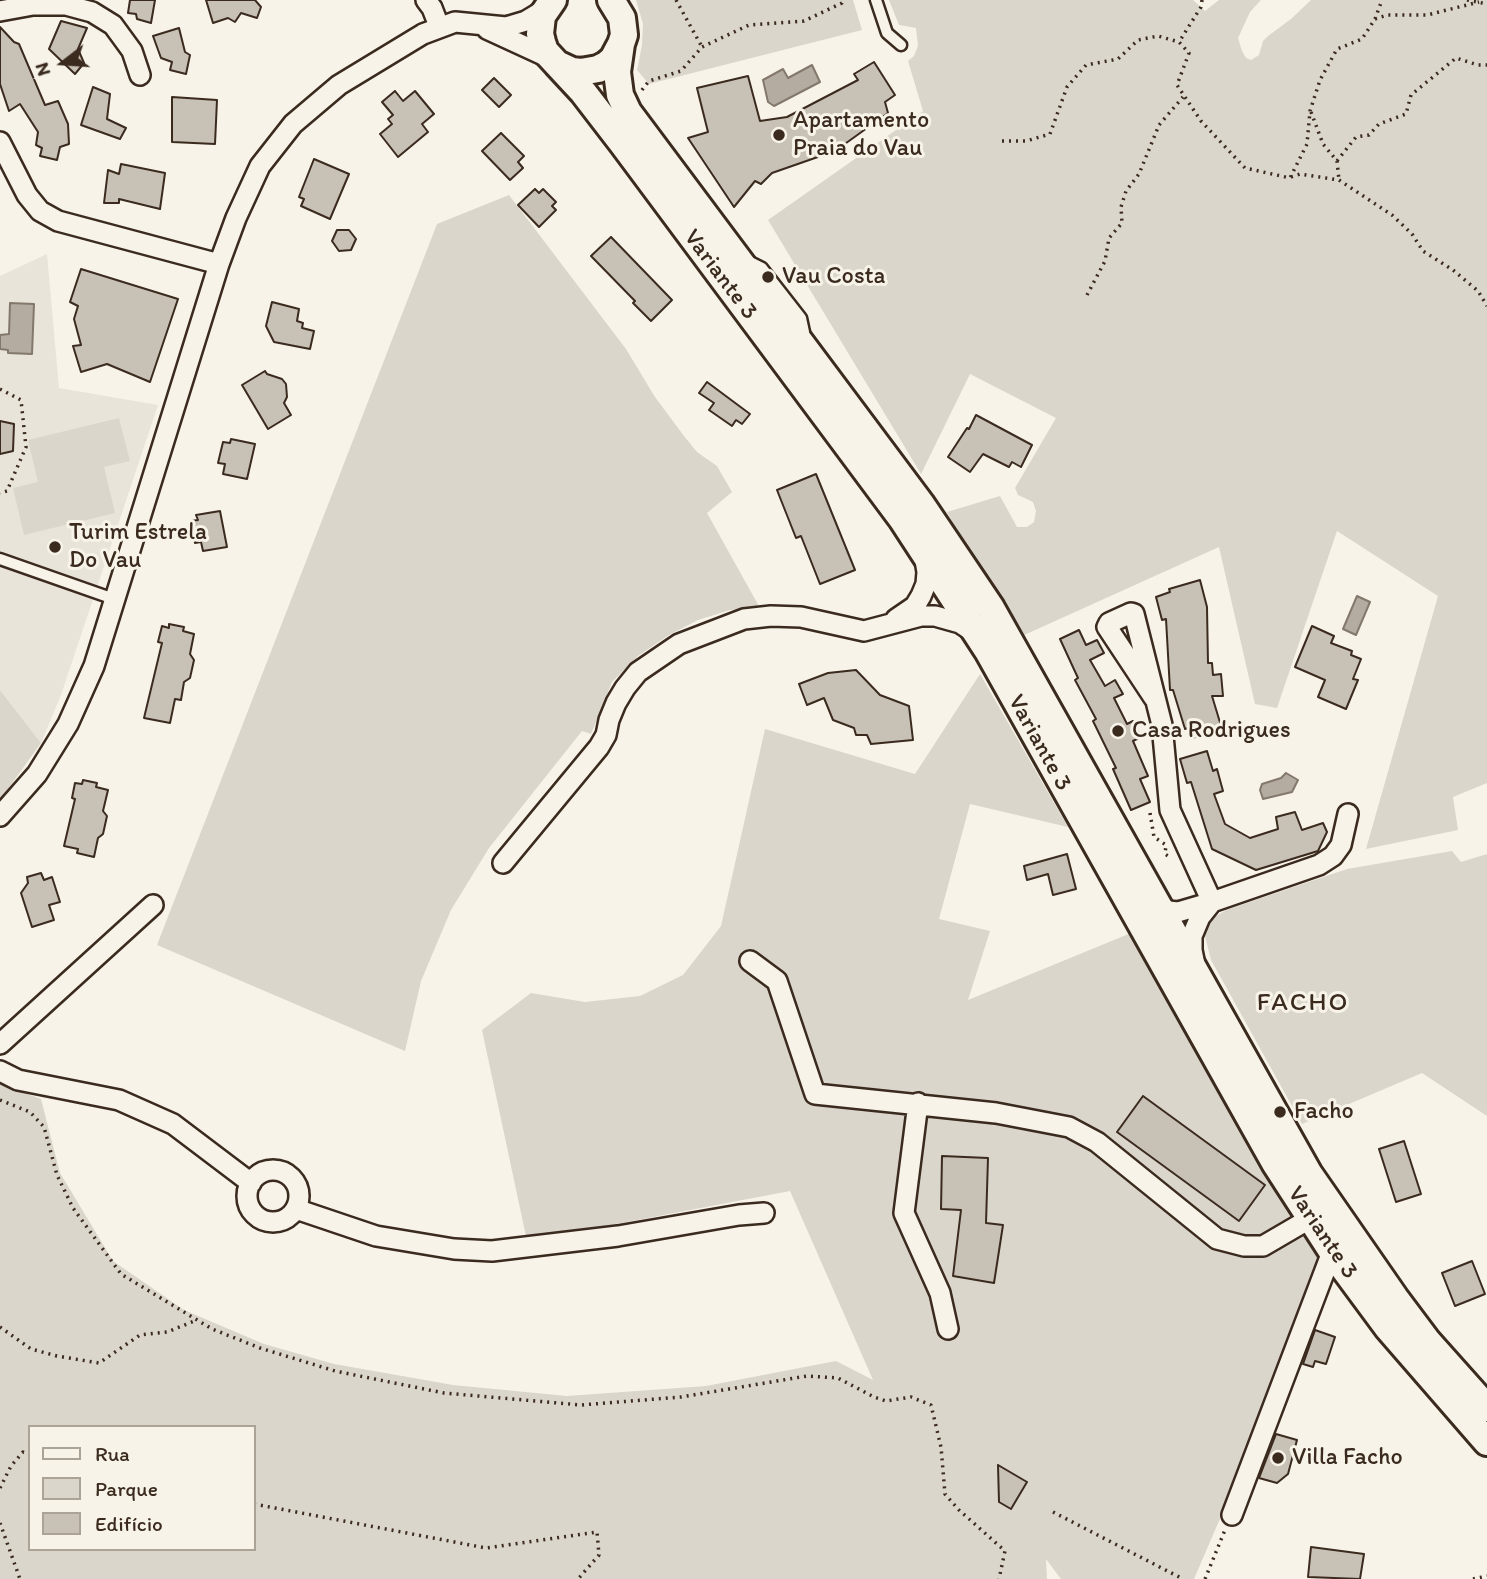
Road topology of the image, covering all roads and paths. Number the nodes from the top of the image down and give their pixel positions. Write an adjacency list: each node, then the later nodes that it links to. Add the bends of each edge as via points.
1 (426, 0): 15 (street)
2 (676, 0): 19 (path)
3 (843, 0): 19 (path, via 804,21 749,25)
4 (876, 0): 18 (lane, via 887,33)
5 (1202, 0): 16 (path)
6 (1382, 0): 13 (path)
7 (1467, 0): 10 (path)
8 (612, 1): 17 (main road, Variante 3, via 622,18)
9 (550, 2): 14 (street, via 526,21 506,27); 20 (main road, via 540,34)
10 (1479, 2): 11 (path); 13 (path, via 1427,15)
11 (1487, 4)
12 (0, 11): 22 (street, via 66,5 92,12 113,25 132,51)
13 (1375, 19): 25 (path, via 1362,39 1337,49)
14 (474, 22): 15 (street); 20 (street)
15 (439, 26): 31 (street, via 338,85 293,124 260,166)
16 (1179, 42): 24 (path, via 1189,53 1177,85); 26 (path, via 1158,36 1138,40 1118,60 1086,65 1067,88 1050,134)
17 (621, 44): 20 (main road, via 613,59 590,71 572,71); 45 (main road, Variante 3, via 617,72 628,112 920,504 991,608)
18 (901, 45)
19 (702, 47): 23 (path, via 681,71 649,81)
20 (553, 61): 36 (main road, Variante 3, via 623,144)
21 (1487, 65): 28 (path, via 1456,58 1411,95 1406,114 1378,124 1369,135 1356,137)
22 (140, 75)
23 (641, 90)
24 (1183, 97): 29 (path, via 1245,169); 32 (path, via 1159,125 1139,174 1126,191 1122,223 1109,238 1105,261)
25 (1310, 111): 28 (path); 29 (path, via 1307,144)
26 (1002, 141)
27 (0, 142): 31 (street, via 40,211 58,221)
28 (1337, 161): 30 (path)
29 (1290, 177): 30 (path, via 1300,174)
30 (1339, 180): 33 (path, via 1392,215 1423,251 1478,291)
31 (219, 264): 38 (street)
32 (1087, 295)
33 (1487, 306)
34 (0, 389): 35 (path, via 21,400 26,447 7,491)
35 (0, 493)
36 (924, 552): 39 (street, via 926,584 921,596 902,616); 40 (main road, Variante 3)
37 (0, 559): 38 (lane)
38 (114, 599): 43 (street, via 94,666 68,724 37,774)
39 (879, 628): 40 (street, via 935,616); 44 (street, via 864,631 801,617 771,616 744,619 679,644 625,688 598,747)
40 (977, 634): 57 (main road, Variante 3, via 1238,1100)
41 (1154, 698): 46 (street, via 1162,725 1170,810)
42 (1348, 814): 46 (street, via 1333,856)
43 (0, 816)
44 (503, 863)
45 (1156, 902): 46 (street, via 1178,912); 49 (main road, Variante 3)
46 (1212, 902): 49 (street, via 1192,936)
47 (153, 905): 50 (street)
48 (750, 961): 53 (street, via 778,981 815,1094)
49 (1198, 977): 62 (main road, Variante 3, via 1291,1144 1344,1227 1428,1342)
50 (0, 1044)
51 (0, 1072): 54 (street, via 18,1080 119,1100 173,1124)
52 (0, 1100): 59 (path, via 30,1112 44,1127 57,1175 73,1208 121,1274)
53 (918, 1103): 57 (street, via 1069,1127 1097,1142 1217,1239 1263,1247); 61 (street, via 904,1213 940,1293)
54 (251, 1183): 55 (street, via 268,1171 287,1174 298,1189); 55 (street, via 248,1202 260,1218 279,1222)
55 (296, 1209): 56 (street, via 376,1236 492,1251)
56 (764, 1213)
57 (1311, 1218): 58 (main road, Variante 3)
58 (1332, 1252): 63 (main road, Variante 3, via 1388,1328); 68 (street)
59 (197, 1320): 60 (path, via 167,1332 140,1335 99,1363 31,1349); 73 (path, via 260,1348 335,1371 444,1394 581,1405 681,1397 807,1376 838,1377 886,1401 911,1396 931,1405 945,1494 1005,1551)
60 (0, 1327)
61 (948, 1329)
62 (1487, 1408)
63 (1487, 1443)
64 (28, 1454): 65 (path, via 23,1452 11,1466)
65 (0, 1488)
66 (256, 1504): 72 (path, via 486,1548 597,1532 599,1555)
67 (1054, 1512): 74 (path)
68 (1231, 1515): 75 (path)
69 (0, 1522): 71 (path)
70 (1487, 1576): 76 (path)
71 (20, 1579)
72 (578, 1579)
73 (999, 1579)
74 (1183, 1579)
75 (1205, 1579)
76 (1473, 1579)

